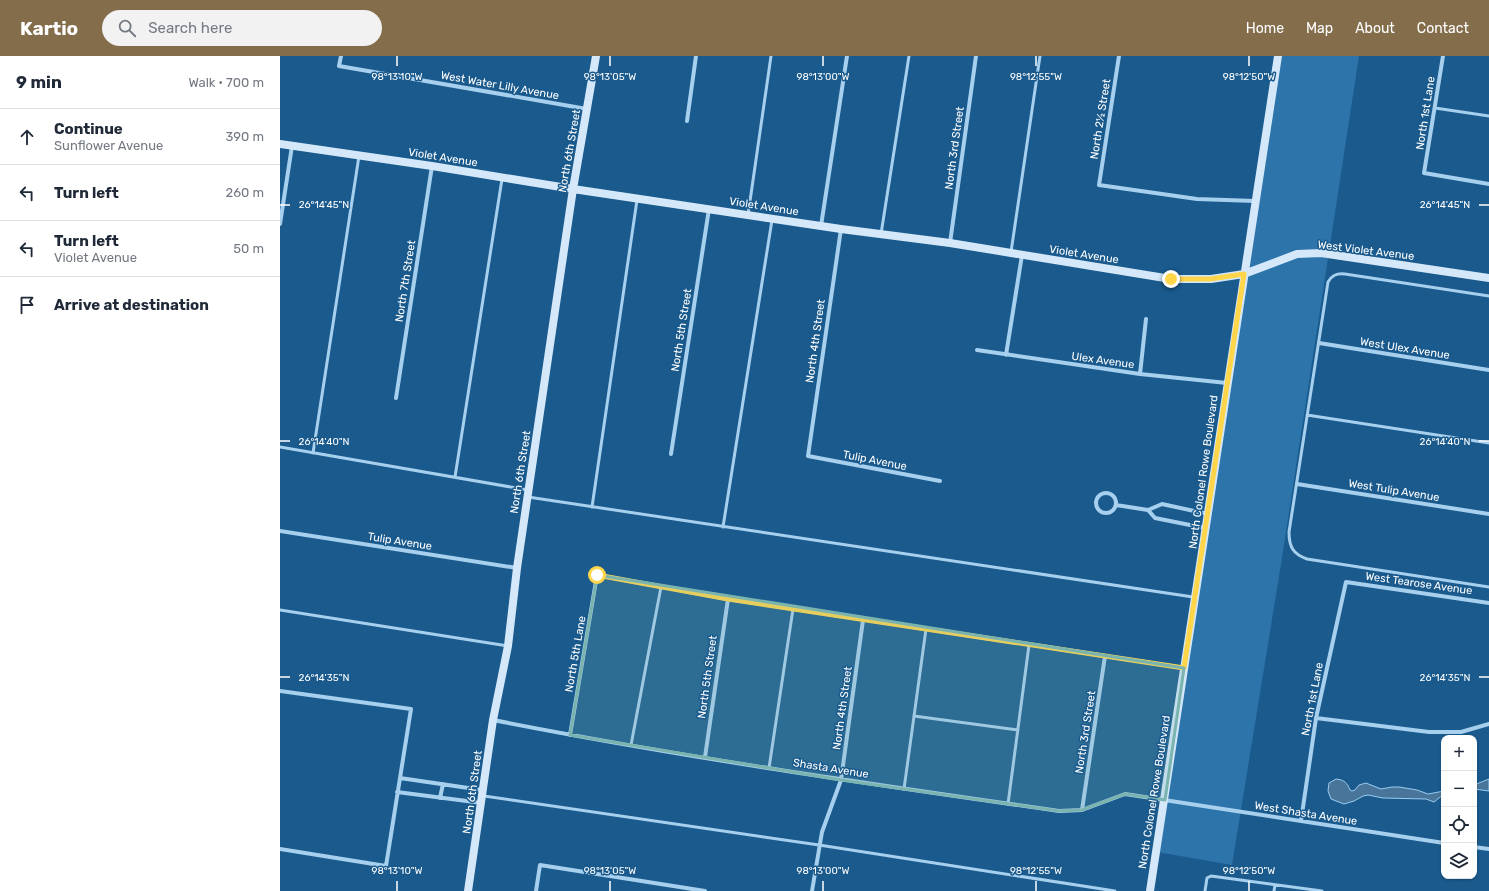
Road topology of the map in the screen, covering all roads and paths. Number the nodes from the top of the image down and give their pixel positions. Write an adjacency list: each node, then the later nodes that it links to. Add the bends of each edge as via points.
1 (340, 56): 13 (street, West Water Lilly Avenue, via 339,66)
2 (596, 56): 13 (street, North 6th Street)
3 (696, 56): 15 (street)
4 (772, 56): 26 (lane)
5 (847, 56): 29 (street)
6 (909, 56): 31 (lane)
7 (976, 56): 32 (street, North 3rd Street)
8 (1040, 56): 33 (lane)
9 (1119, 56): 24 (street, North 2½ Street, via 1099,185 1198,199)
10 (1278, 56): 24 (street, North Colonel Rowe Boulevard)
11 (1443, 56): 12 (street, North 1st Lane)
12 (1435, 108): 14 (lane); 21 (street, North 1st Lane, via 1424,173)
13 (587, 109): 22 (street, North 6th Street)
14 (1489, 116)
15 (687, 121)
16 (280, 144): 17 (street, Violet Avenue)
17 (292, 146): 18 (street, Violet Avenue); 28 (street)
18 (359, 156): 19 (street, Violet Avenue); 49 (lane)
19 (432, 166): 20 (street, Violet Avenue); 45 (street, North 7th Street)
20 (502, 177): 22 (street, Violet Avenue); 52 (lane)
21 (1489, 184)
22 (573, 189): 23 (street, Violet Avenue); 55 (street, North 6th Street)
23 (638, 198): 25 (street, Violet Avenue); 57 (lane)
24 (1256, 201): 35 (street, North Colonel Rowe Boulevard)
25 (709, 209): 26 (street, Violet Avenue); 50 (street, North 5th Street)
26 (748, 215): 27 (street, Violet Avenue)
27 (772, 218): 29 (street, Violet Avenue); 61 (lane)
28 (280, 224)
29 (821, 226): 30 (street, Violet Avenue)
30 (841, 229): 31 (street, Violet Avenue); 51 (street, North 4th Street)
31 (881, 234): 32 (street, Violet Avenue)
32 (950, 243): 33 (street, Violet Avenue)
33 (1010, 253): 34 (street, Violet Avenue)
34 (1022, 255): 35 (street, Violet Avenue, via 1171,279 1210,279); 41 (street)
35 (1244, 274): 36 (street, West Violet Avenue, via 1298,254 1321,253); 44 (street, North Colonel Rowe Boulevard)
36 (1489, 278)
37 (1489, 296): 39 (lane, via 1345,274 1334,275 1328,282)
38 (1146, 319): 43 (street)
39 (1319, 343): 42 (street, West Ulex Avenue); 46 (lane)
40 (977, 350): 41 (street, Ulex Avenue)
41 (1006, 355): 43 (street, Ulex Avenue)
42 (1489, 370)
43 (1140, 374): 44 (street, Ulex Avenue)
44 (1227, 383): 59 (street, North Colonel Rowe Boulevard)
45 (396, 398)
46 (1307, 415): 47 (lane); 54 (lane)
47 (1489, 443)
48 (280, 447): 49 (lane)
49 (313, 453): 52 (lane)
50 (671, 454)
51 (808, 456): 53 (street, Tulip Avenue)
52 (454, 477): 55 (lane)
53 (940, 481)
54 (1297, 484): 60 (street, West Tulip Avenue); 67 (lane, via 1289,540 1290,548 1299,557)
55 (528, 493): 57 (lane); 64 (street, North 6th Street)
56 (1116, 505): 56 (street, via 1114,497 1108,493 1100,495 1095,502 1097,510 1104,514 1112,512); 58 (street)
57 (592, 507): 61 (lane)
58 (1148, 510): 59 (street, via 1162,504); 62 (street, via 1155,518)
59 (1208, 514): 62 (street, North Colonel Rowe Boulevard)
60 (1489, 514)
61 (723, 527): 68 (lane)
62 (1206, 528): 68 (street, North Colonel Rowe Boulevard)
63 (280, 531): 64 (street, Tulip Avenue)
64 (516, 568): 76 (street, North 6th Street)
65 (1346, 582): 70 (street, West Tearose Avenue); 81 (street, North 1st Lane)
66 (661, 587): 69 (street); 85 (street, North 5th Lane, via 597,575); 86 (lane)
67 (1489, 587)
68 (1195, 597): 78 (street, North Colonel Rowe Boulevard)
69 (728, 599): 71 (street); 87 (street, North 5th Street)
70 (1489, 603)
71 (793, 609): 73 (street); 88 (lane)
72 (280, 610): 76 (lane)
73 (863, 620): 74 (street); 90 (street, North 4th Street)
74 (926, 629): 75 (street); 80 (lane)
75 (1029, 645): 77 (street); 84 (lane)
76 (508, 646): 82 (street, North 6th Street)
77 (1105, 656): 78 (street); 98 (street, North 3rd Street)
78 (1184, 668): 96 (street, North Colonel Rowe Boulevard)
79 (280, 691): 89 (street, via 411,709)
80 (914, 716): 84 (lane); 92 (lane)
81 (1316, 718): 83 (street, via 1429,732 1461,732); 99 (street, North 1st Lane)
82 (494, 720): 85 (street, Shasta Avenue); 94 (street, North 6th Street)
83 (1489, 724)
84 (1018, 730): 97 (lane)
85 (570, 735): 86 (street, Shasta Avenue)
86 (631, 745): 87 (street, Shasta Avenue)
87 (705, 757): 88 (street, Shasta Avenue)
88 (769, 768): 90 (street, Shasta Avenue)
89 (400, 778): 91 (street); 93 (street)
90 (841, 780): 92 (street, Shasta Avenue); 101 (street, North 4th Street)
91 (443, 784): 94 (street); 95 (street)
92 (904, 789): 97 (street, Shasta Avenue)
93 (398, 792): 95 (street); 103 (street, via 386,866)
94 (483, 796): 95 (street); 101 (lane); 106 (street, North 6th Street)
95 (440, 798)
96 (1165, 800): 98 (street, Shasta Avenue, via 1125,794); 99 (street, West Shasta Avenue); 111 (street, North Colonel Rowe Boulevard)
97 (1008, 804): 98 (street, Shasta Avenue, via 1059,811)
98 (1082, 810)
99 (1302, 821): 100 (street, West Shasta Avenue)
100 (1441, 843)
101 (819, 845): 109 (street, North 4th Street); 110 (lane)
102 (1477, 847): 104 (street)
103 (280, 849)
104 (1489, 849)
105 (1275, 885): 112 (lane, via 1211,876 1207,878); 113 (lane); 114 (lane)
106 (468, 891)
107 (536, 891): 108 (street, via 540,865)
108 (705, 891)
109 (812, 891)
110 (1115, 891)
111 (1150, 891)
112 (1205, 891)
113 (1274, 891)
114 (1322, 891)

